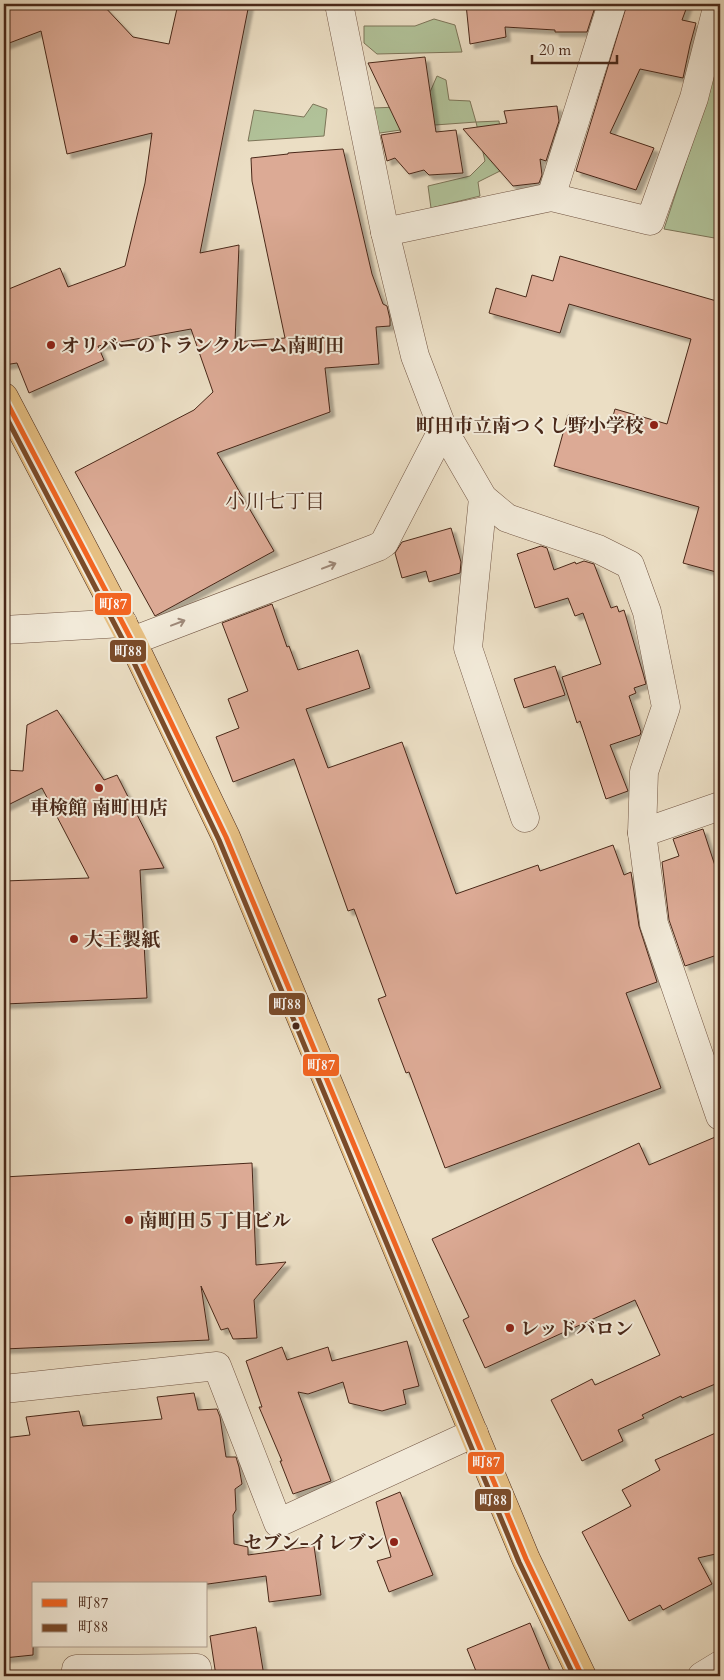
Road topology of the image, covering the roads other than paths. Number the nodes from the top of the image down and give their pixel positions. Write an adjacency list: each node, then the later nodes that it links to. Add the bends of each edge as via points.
1 (339, 4): 5 (street)
2 (612, 4): 4 (street)
3 (718, 4): 4 (street, via 694,98 650,221)
4 (551, 197): 5 (street)
5 (384, 232): 7 (street, via 415,356)
6 (4, 397): 10 (main road)
7 (443, 429): 8 (street); 10 (street, one-way to 7, via 378,547 384,543)
8 (483, 498): 12 (street, via 468,648); 13 (street, via 506,518 598,549 630,565 647,612 666,706 644,772)
9 (4, 630): 10 (street)
10 (127, 632): 16 (main road, via 226,837)
11 (720, 807): 13 (street)
12 (525, 818)
13 (642, 833): 14 (street, via 654,924)
14 (719, 1108)
15 (4, 1390): 16 (street, via 218,1366 278,1522)
16 (474, 1433): 20 (main road, via 526,1559)
17 (720, 1665): 21 (street)
18 (77, 1676): 19 (street, via 76,1669 197,1668)
19 (198, 1676)
20 (582, 1676)
21 (702, 1676)

